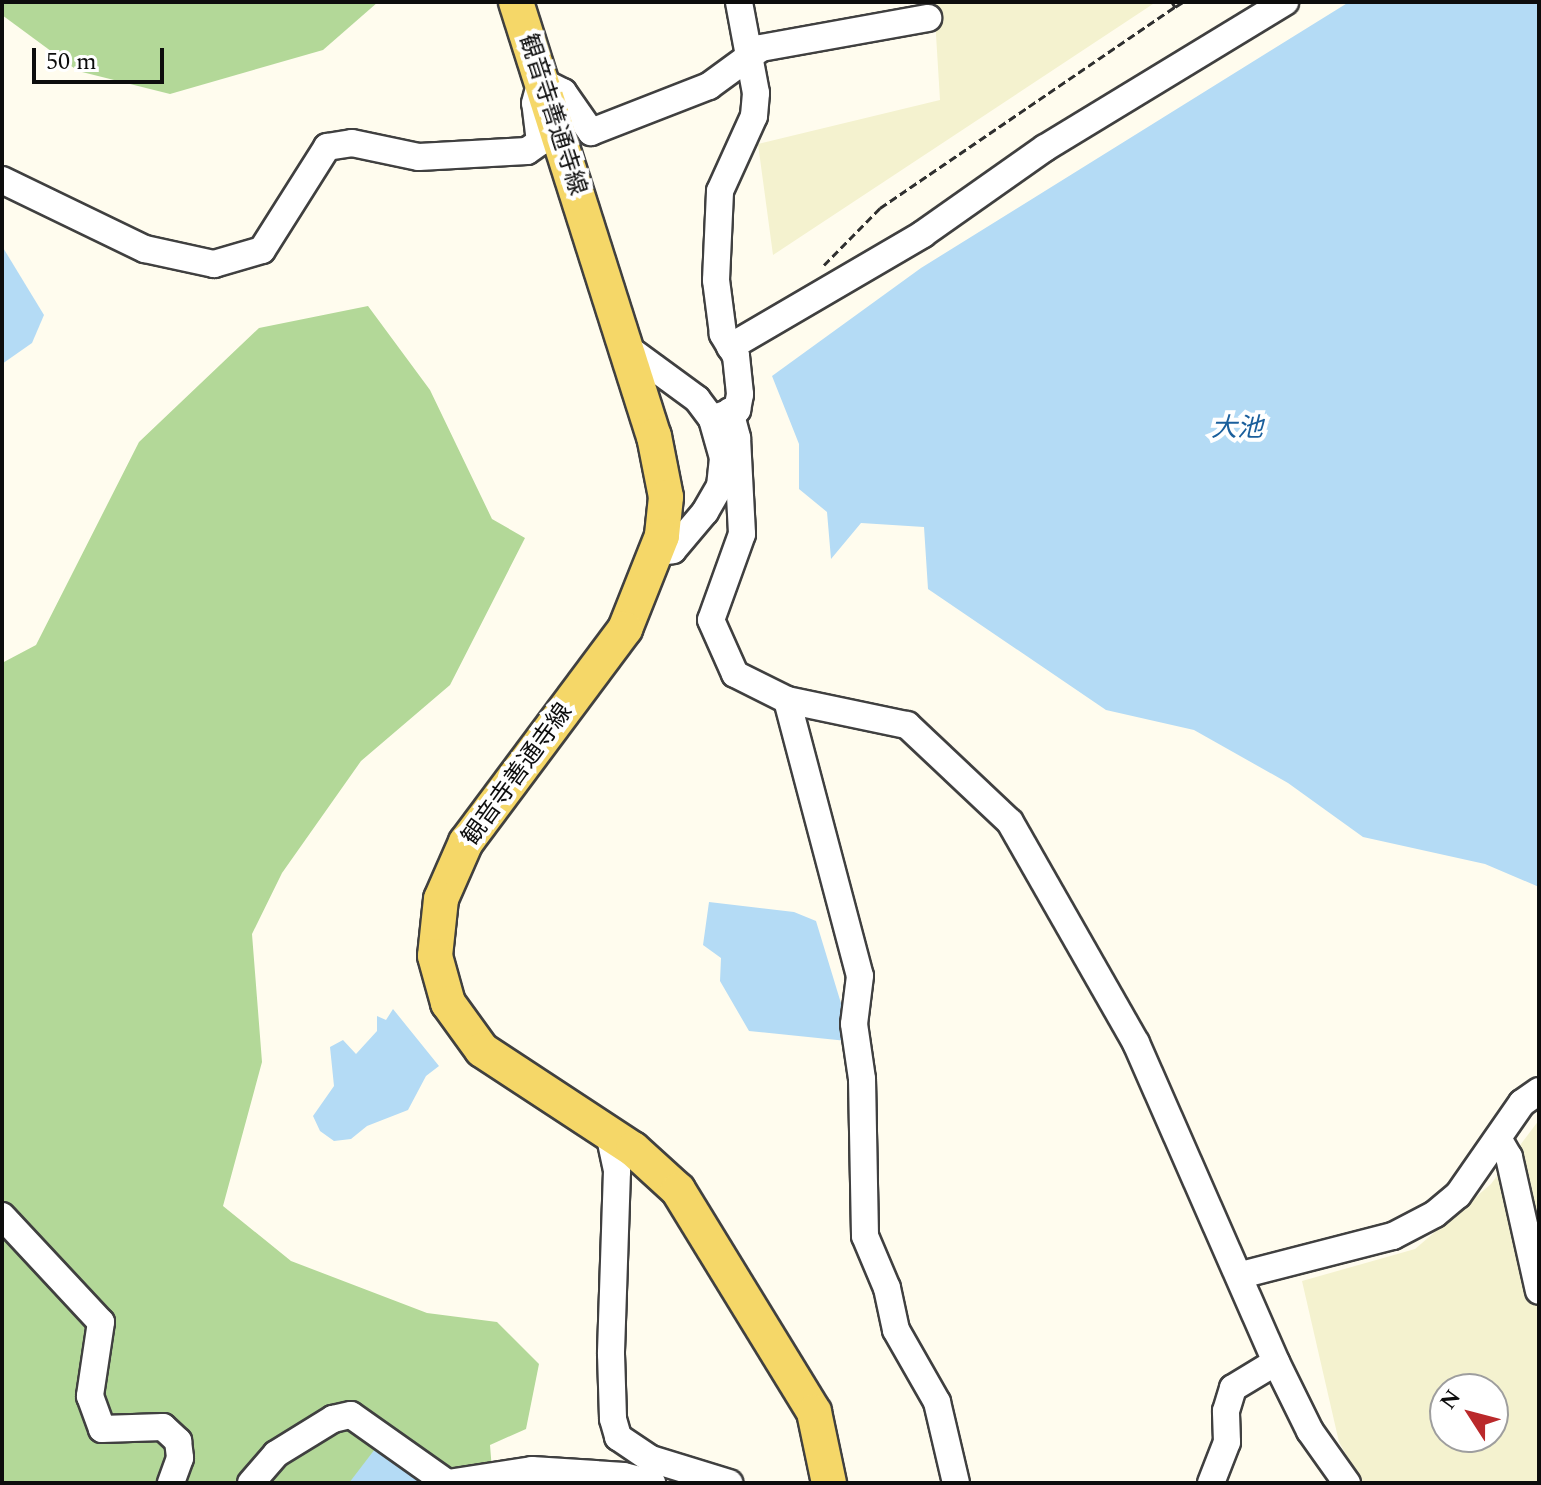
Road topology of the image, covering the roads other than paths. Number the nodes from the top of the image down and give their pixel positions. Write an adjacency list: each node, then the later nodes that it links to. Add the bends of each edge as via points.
1 (516, 2): 6 (main road, 観音寺善通寺線)
2 (739, 2): 5 (street)
3 (1285, 2): 9 (street, via 1045,148 923,234)
4 (928, 18): 5 (street, via 761,48)
5 (751, 60): 6 (street, via 709,86 591,132 563,92); 9 (street, via 754,116 729,165 717,219 721,258 716,280 723,334)
6 (541, 81): 7 (street, via 535,103 540,142 527,151 419,157 352,143 327,147 262,250 214,264 145,249); 8 (main road, 観音寺善通寺線)
7 (2, 180)
8 (626, 347): 10 (street); 11 (main road, 観音寺善通寺線, via 666,497)
9 (730, 347): 10 (street, via 740,394 737,410)
10 (721, 415): 11 (street, via 720,486 673,550); 12 (street, via 737,438 742,534 711,620 735,674)
11 (656, 553): 14 (main road, 観音寺善通寺線, via 625,629 466,842 434,929 444,994 482,1050)
12 (787, 700): 17 (street, via 907,725 1010,822 1136,1043 1193,1182); 26 (street, via 860,976 854,1024 862,1079 865,1236 887,1288 896,1330 937,1402)
13 (1539, 1091): 15 (street, via 1522,1103)
14 (609, 1133): 24 (street, via 617,1171 611,1354 618,1437 651,1459); 25 (main road, 観音寺善通寺線, via 678,1190 702,1223 814,1412)
15 (1499, 1140): 17 (street, via 1458,1195 1393,1236); 18 (street, via 1509,1157)
16 (2, 1216): 20 (street, via 101,1322 90,1396 102,1429 163,1427 178,1441 180,1458)
17 (1241, 1275): 19 (street)
18 (1539, 1291)
19 (1276, 1362): 27 (street, via 1233,1388 1226,1411 1227,1442); 28 (street, via 1310,1431)
20 (171, 1483)
21 (251, 1483): 22 (street, via 276,1454 333,1419 351,1415)
22 (448, 1483): 23 (street, via 532,1470)
23 (652, 1483)
24 (729, 1483)
25 (829, 1483)
26 (956, 1483)
27 (1211, 1483)
28 (1347, 1483)

